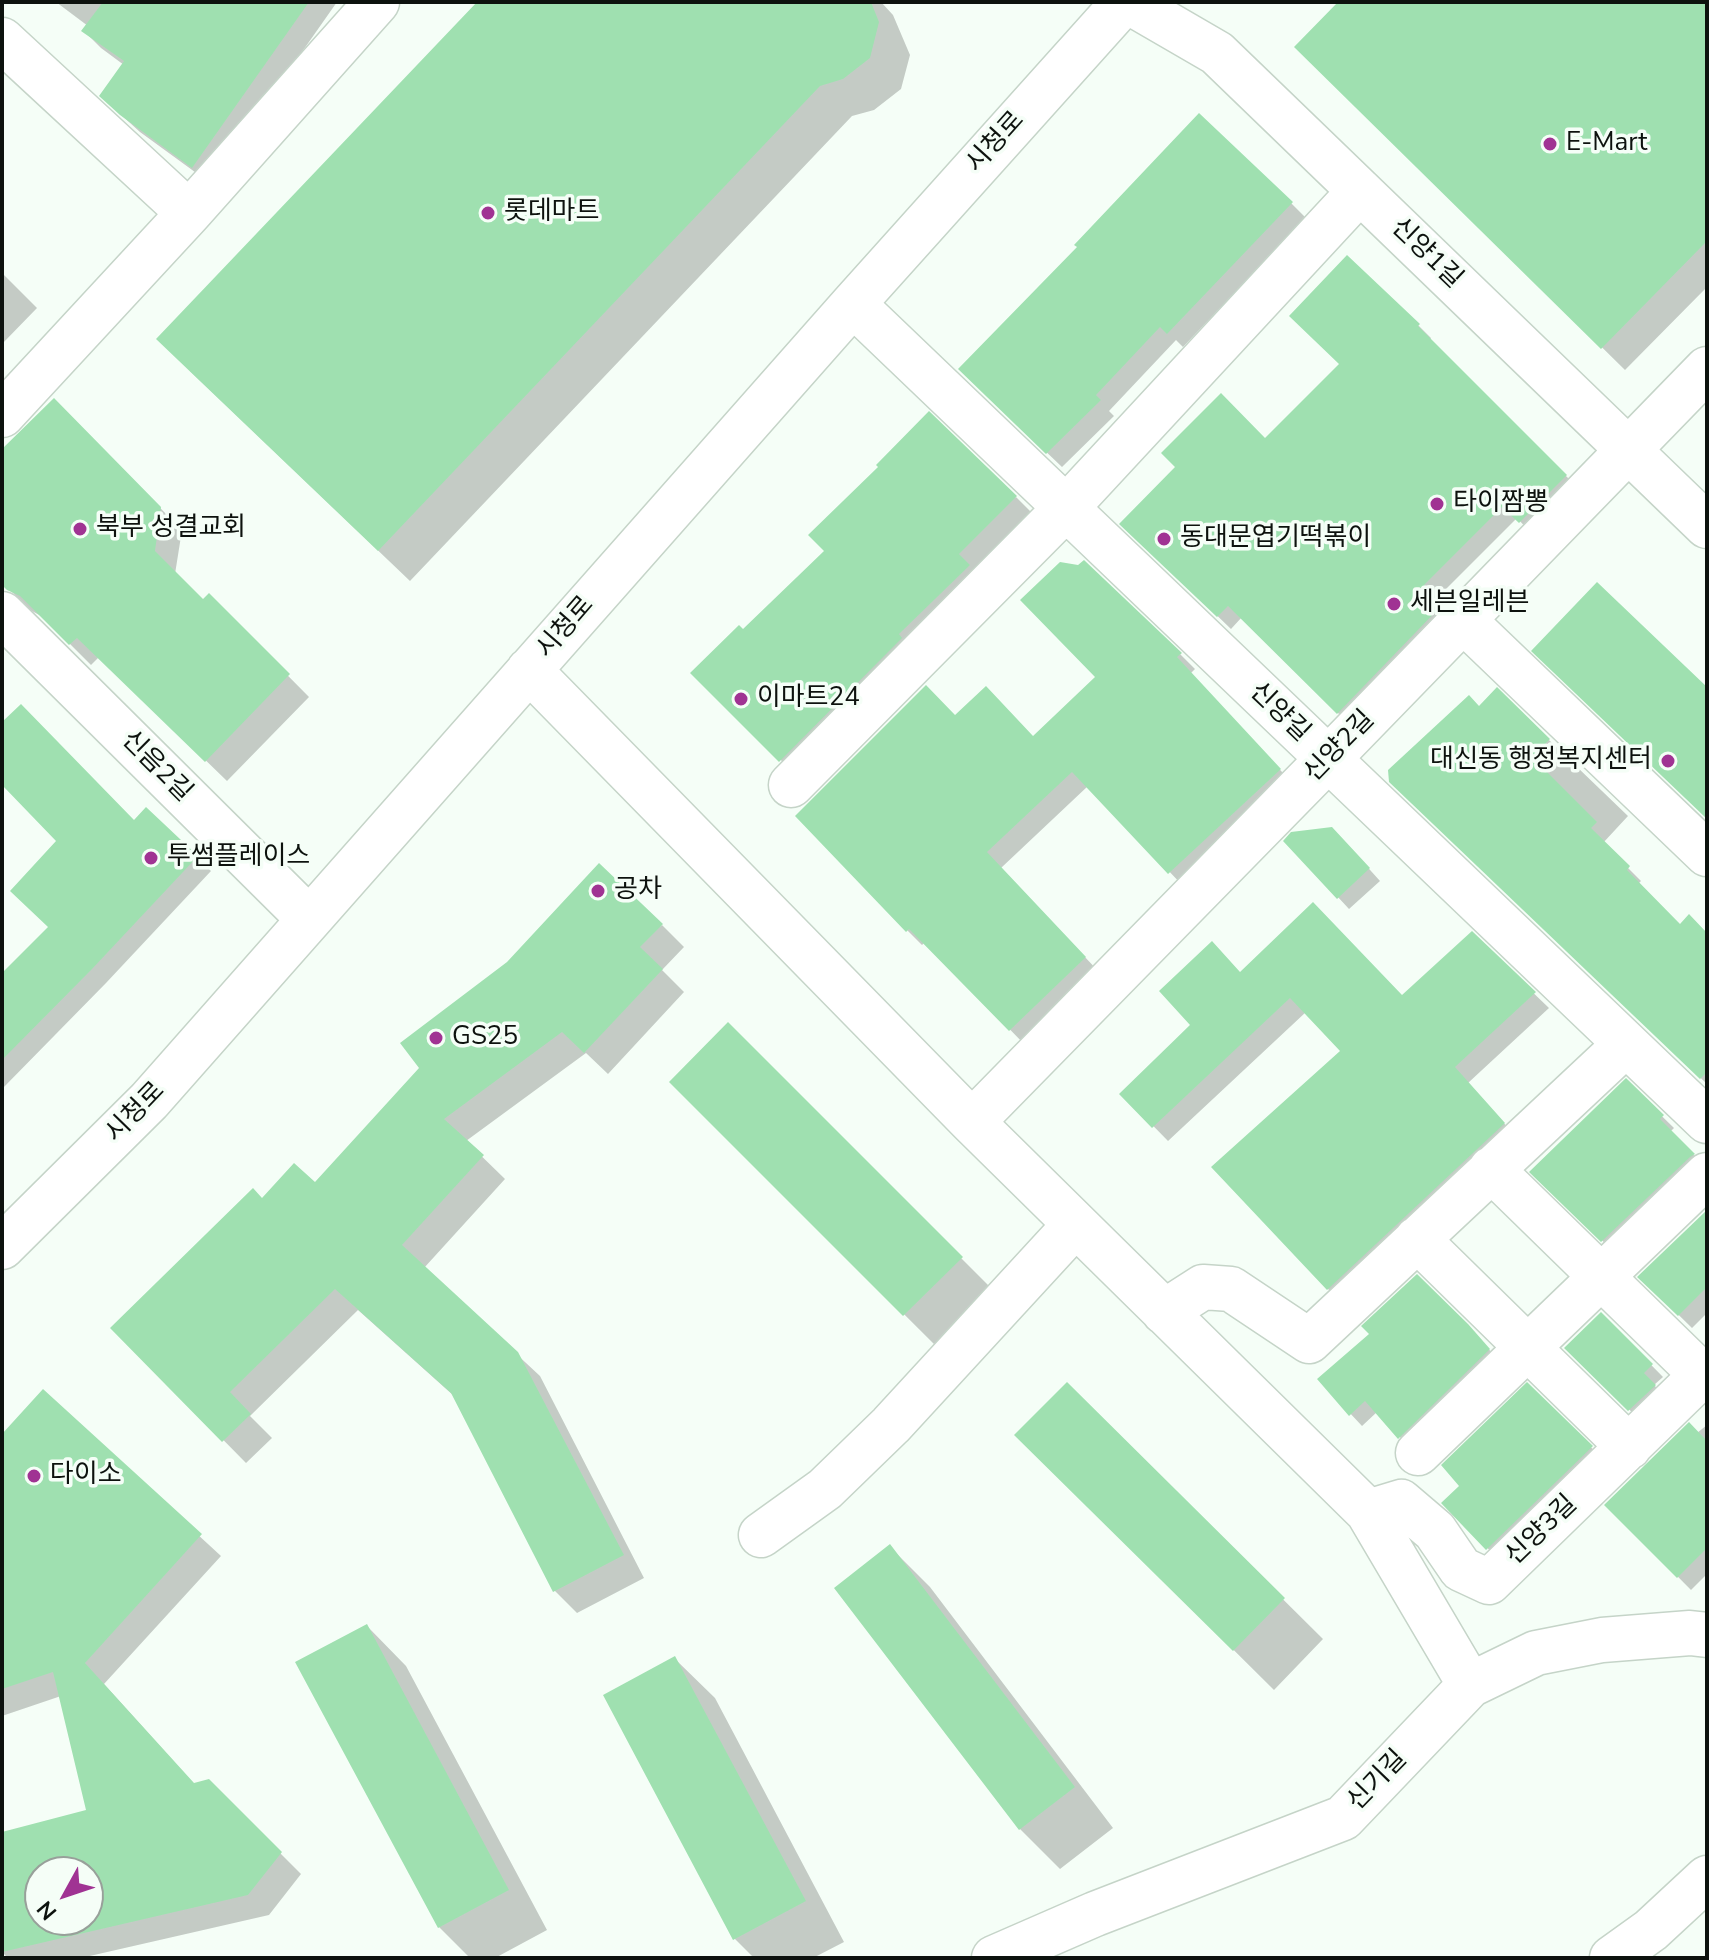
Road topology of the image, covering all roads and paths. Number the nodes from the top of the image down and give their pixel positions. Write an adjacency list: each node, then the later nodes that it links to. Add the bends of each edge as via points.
1 (377, 2): 5 (street)
2 (1126, 2): 4 (street, 신양1길, via 1217,53); 6 (street, 시청로)
3 (2, 40): 5 (street)
4 (1360, 191): 9 (street, 신양1길); 10 (street)
5 (189, 213): 8 (street)
6 (853, 304): 10 (street, 신양길); 14 (street, 시청로)
7 (1707, 369): 9 (street, 신양2길)
8 (2, 415)
9 (1628, 450): 11 (street, 신양1길); 13 (street, 신양2길)
10 (1066, 508): 15 (street, 신양길); 16 (street)
11 (1707, 526)
12 (2, 614): 18 (street, 신음2길)
13 (1463, 620): 15 (street, 신양2길); 17 (street)
14 (529, 670): 18 (street, 시청로); 21 (street)
15 (1328, 759): 19 (street, 신양길); 21 (street, 신양2길)
16 (791, 785)
17 (1707, 854)
18 (309, 919): 26 (street, 시청로, via 149,1101)
19 (1626, 1044): 20 (street, 신양길); 22 (street)
20 (1707, 1121)
21 (972, 1122): 24 (street)
22 (1491, 1169): 25 (street); 27 (street)
23 (1707, 1175): 27 (street)
24 (1075, 1225): 28 (street); 34 (street, via 891,1425 825,1489)
25 (1417, 1239): 28 (street, via 1309,1341 1231,1289 1203,1287); 29 (street)
26 (2, 1247)
27 (1602, 1276): 29 (street); 30 (street)
28 (1164, 1312): 33 (street)
29 (1528, 1348): 31 (street); 32 (street)
30 (1705, 1372): 31 (street, 신양3길)
31 (1629, 1447): 33 (street, 신양3길, via 1489,1582 1461,1569 1435,1531 1401,1502)
32 (1418, 1453)
33 (1368, 1512): 36 (street)
34 (761, 1535)
35 (1707, 1635): 36 (street, 신기길, via 1602,1640 1536,1653)
36 (1470, 1685): 38 (street, 신기길, via 1343,1818)
37 (1707, 1878): 39 (street)
38 (994, 1958)
39 (1612, 1958)

